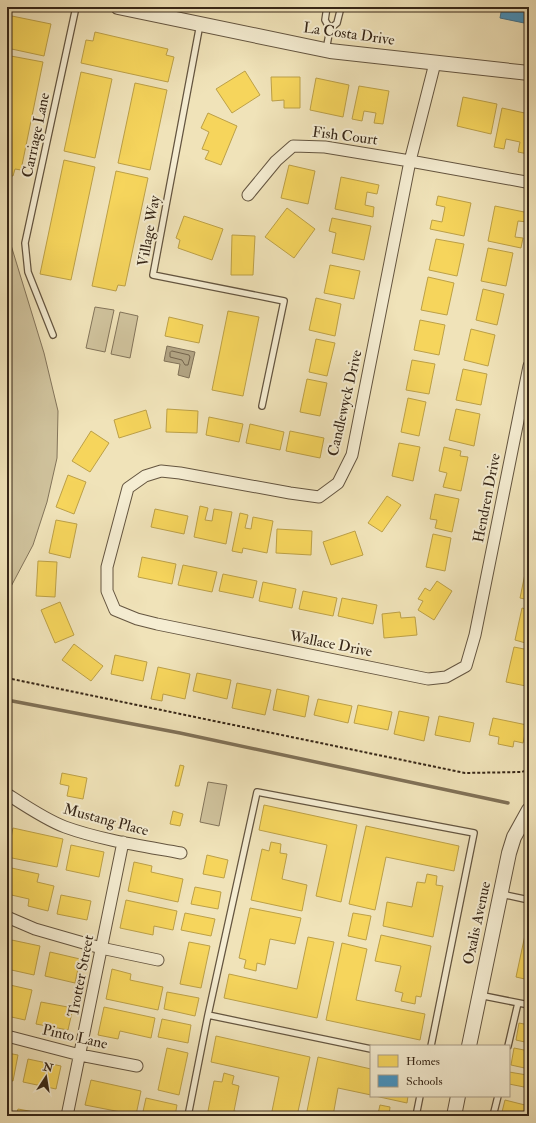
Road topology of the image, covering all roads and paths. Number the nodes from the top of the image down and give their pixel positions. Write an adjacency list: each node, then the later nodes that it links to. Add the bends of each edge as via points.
1 (76, 7): 13 (lane, Carriage Lane, via 25,243 28,272)
2 (118, 7): 5 (street, La Costa Drive)
3 (327, 7): 6 (lane, via 325,20)
4 (341, 7): 6 (lane, via 337,23)
5 (200, 24): 7 (street, La Costa Drive); 15 (lane, Village Way, via 153,275 284,301)
6 (330, 29): 7 (lane)
7 (326, 50): 8 (street, La Costa Drive)
8 (435, 63): 9 (street, La Costa Drive); 10 (street, Candlewyck Drive)
9 (529, 73)
10 (410, 161): 11 (street); 12 (street, Fish Court, via 325,147 292,146); 16 (street, Candlewyck Drive, via 352,455 338,484 319,497 161,471 145,476 128,488 107,567 107,591 115,610)
11 (529, 184)
12 (248, 195)
13 (53, 335)
14 (529, 366): 17 (street, Hendren Drive)
15 (262, 406)
16 (157, 624): 17 (street, Wallace Drive, via 428,679 446,677 466,666)
17 (475, 635)
18 (7, 678): 19 (path, via 465,774 522,772)
19 (529, 769)
20 (7, 794): 22 (street, Mustang Place, via 64,827)
21 (529, 810): 24 (street, Oxalis Avenue, via 514,837)
22 (123, 842): 23 (street, Mustang Place); 27 (street, Trotter Street)
23 (181, 853)
24 (501, 894): 25 (lane); 29 (street, Oxalis Avenue)
25 (529, 900)
26 (7, 917): 27 (street, via 35,929)
27 (101, 948): 28 (street); 38 (street, Trotter Street)
28 (158, 960)
29 (479, 995): 30 (lane); 35 (street, Oxalis Avenue)
30 (518, 1003): 31 (lane); 36 (lane)
31 (529, 1005)
32 (208, 1014): 34 (lane, via 257,792 474,833); 37 (lane); 44 (lane)
33 (7, 1036): 38 (street, Pinto Lane)
34 (431, 1045)
35 (469, 1045)
36 (508, 1045)
37 (370, 1049)
38 (80, 1055): 39 (street, Pinto Lane); 43 (street, Trotter Street)
39 (137, 1066)
40 (420, 1097): 45 (lane)
41 (458, 1097): 46 (street)
42 (498, 1097): 47 (lane)
43 (67, 1116)
44 (188, 1116)
45 (416, 1116)
46 (454, 1116)
47 (494, 1116)

